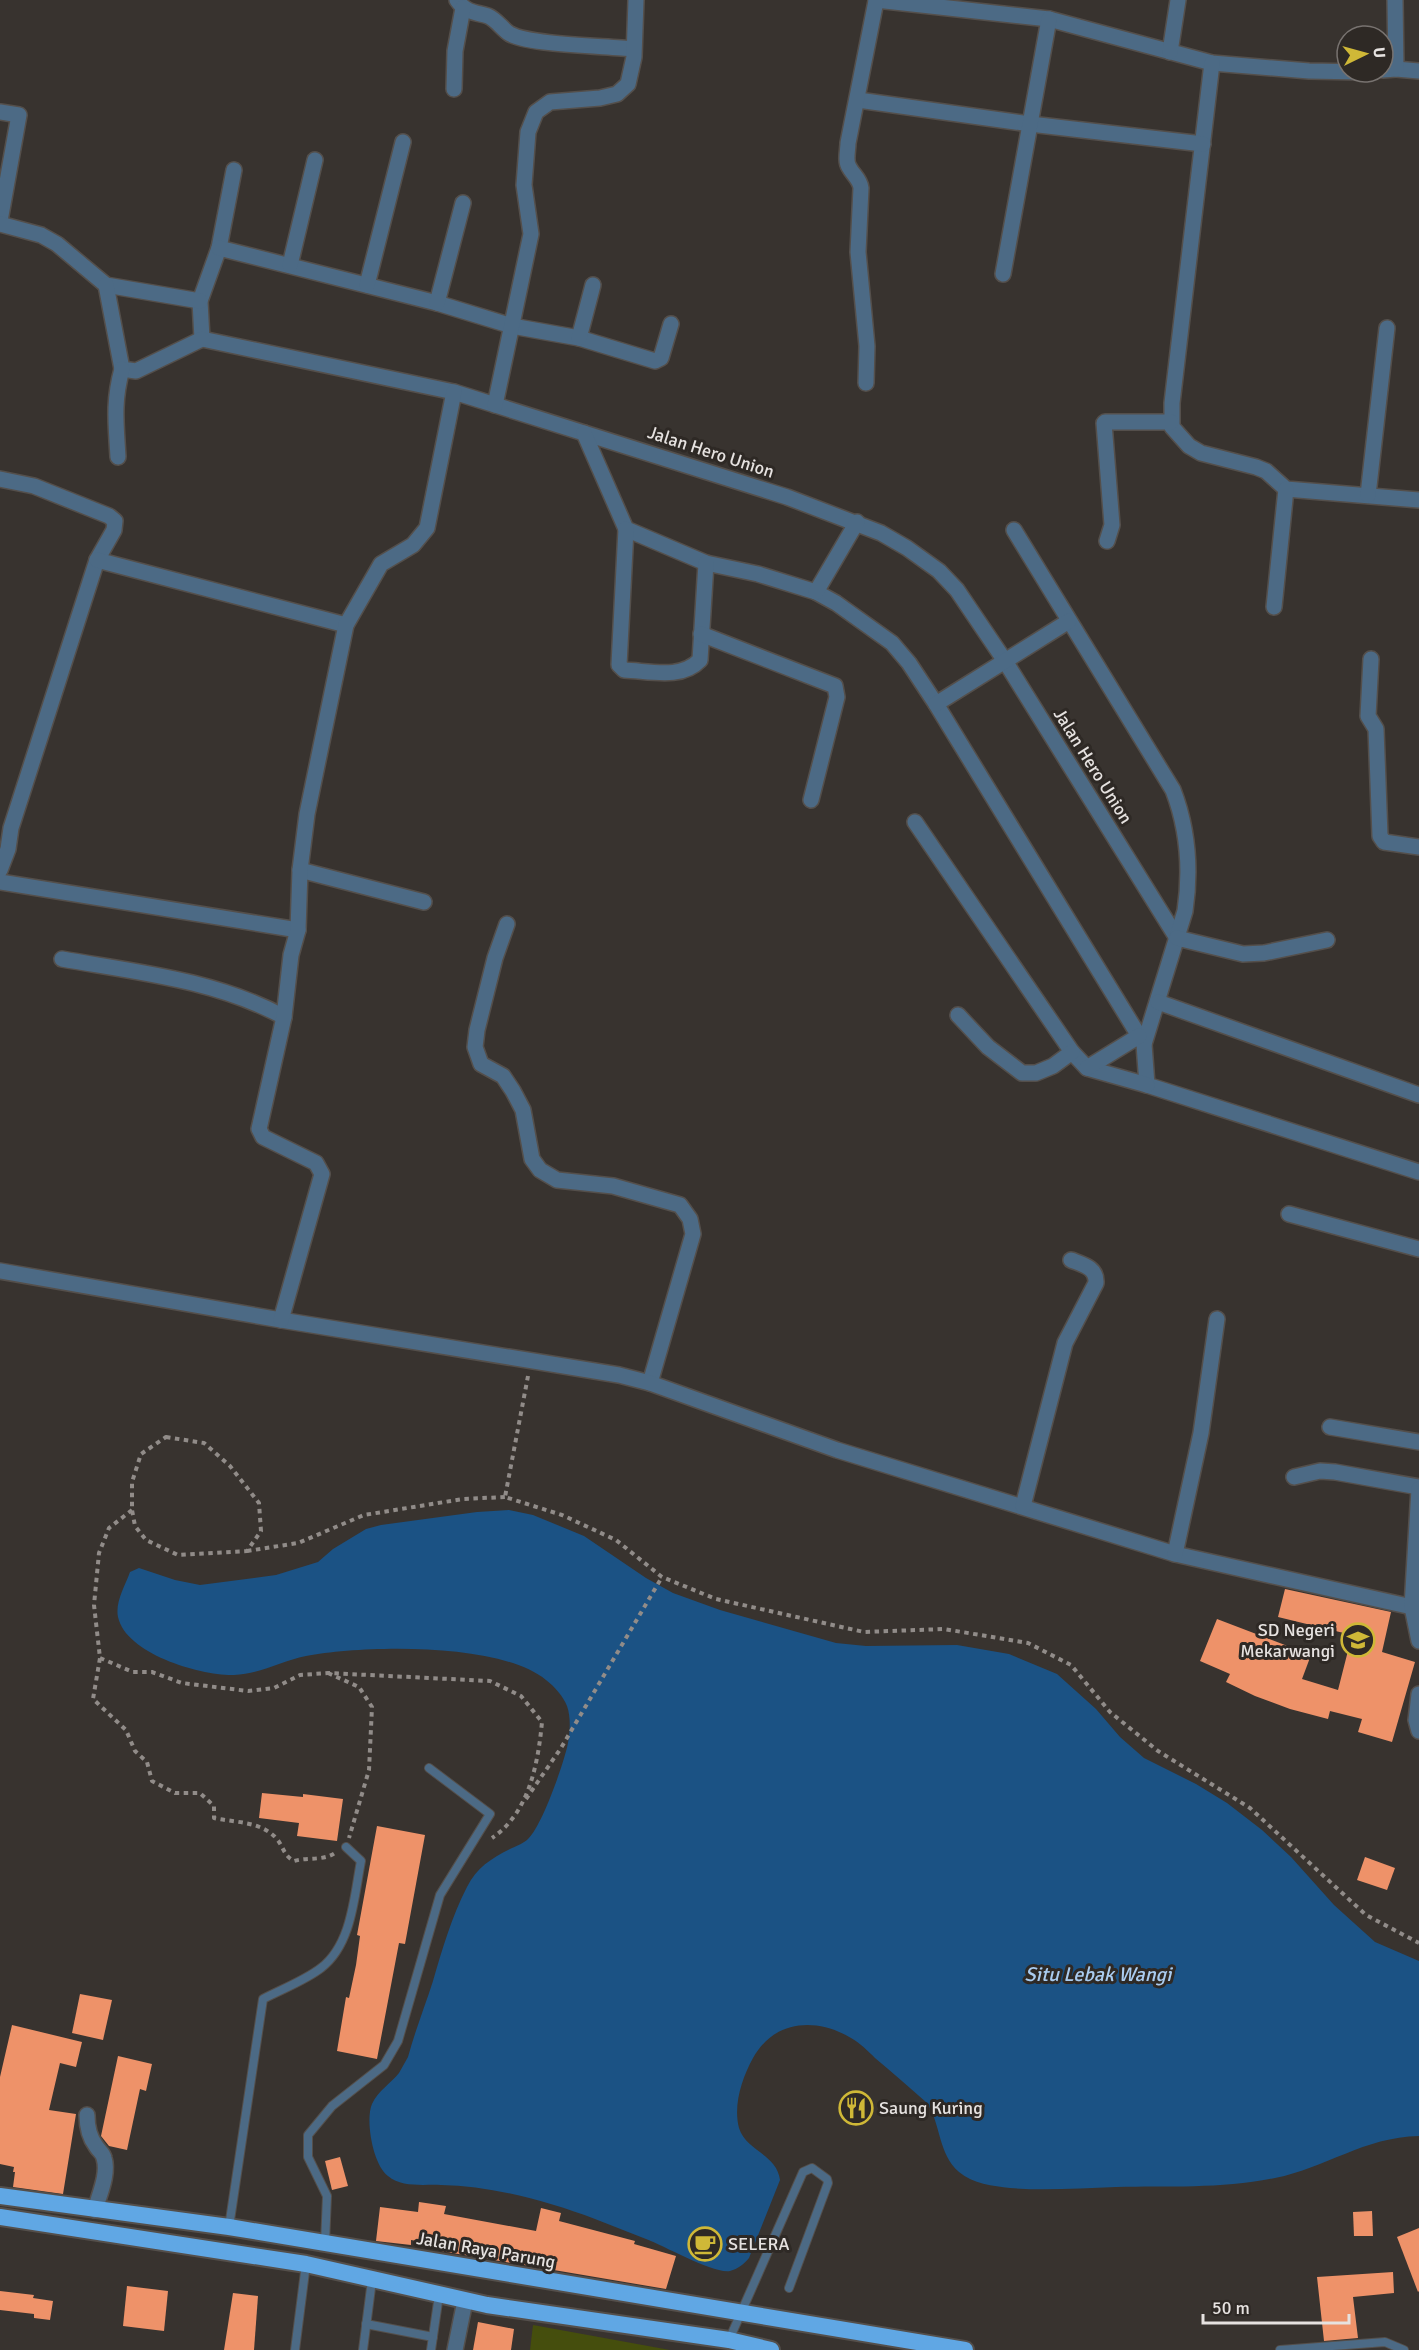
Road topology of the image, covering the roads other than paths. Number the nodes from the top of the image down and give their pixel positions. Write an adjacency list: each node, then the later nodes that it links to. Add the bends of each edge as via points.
1 (636, 0): 8 (street)
2 (1178, 0): 9 (street)
3 (1395, 0): 7 (street)
4 (876, 1): 6 (street); 15 (street)
5 (460, 4): 8 (street, via 478,15 488,16 510,34 532,40); 14 (street)
6 (1049, 19): 9 (street); 17 (street)
7 (1393, 24)
8 (633, 49): 33 (street, via 628,84 617,94 550,102 536,111 528,132 524,184 531,234)
9 (1170, 52): 10 (street)
10 (1212, 63): 12 (street); 19 (street)
11 (1395, 70): 13 (street)
12 (1335, 71)
13 (1419, 71)
14 (454, 90)
15 (858, 100): 17 (street); 38 (street, via 847,162 861,188 858,252 867,346)
16 (0, 112): 23 (street, via 19,115)
17 (1030, 124): 19 (street); 26 (street)
18 (403, 142): 28 (street)
19 (1203, 144): 41 (street)
20 (315, 160): 25 (street)
21 (234, 170): 24 (street)
22 (463, 203): 31 (street)
23 (0, 222): 27 (street, via 41,235)
24 (219, 248): 25 (street); 30 (street)
25 (290, 265): 28 (street)
26 (1003, 274)
27 (106, 285): 30 (street); 37 (street)
28 (367, 285): 31 (street)
29 (593, 285): 35 (street)
30 (200, 301): 36 (street)
31 (437, 303): 33 (street)
32 (671, 324): 35 (street, via 661,358 655,361)
33 (512, 326): 35 (street); 40 (street)
34 (1387, 328): 46 (street)
35 (579, 338)
36 (202, 339): 37 (street, via 136,371); 39 (street, Jalan Hero Union)
37 (122, 369): 43 (street, via 115,406)
38 (866, 383)
39 (453, 392): 40 (street, Jalan Hero Union); 57 (street, via 427,528 413,545 381,564)
40 (495, 405): 42 (street, Jalan Hero Union)
41 (1171, 422): 45 (street, via 1175,432 1201,453 1266,471); 51 (street, via 1104,423 1112,525)
42 (584, 433): 48 (street, Jalan Hero Union, via 691,464); 49 (street)
43 (118, 457)
44 (0, 479): 52 (street, via 34,486 115,521)
45 (1286, 489): 46 (street); 55 (street)
46 (1368, 495): 47 (street)
47 (1419, 500)
48 (857, 522): 54 (street); 60 (street, Jalan Hero Union, via 939,571 957,590)
49 (626, 529): 53 (street); 58 (street, via 619,665 624,670 682,673 700,660)
50 (1014, 530): 56 (street)
51 (1107, 541)
52 (97, 560): 57 (street); 65 (street)
53 (706, 563): 54 (street); 58 (street)
54 (816, 592): 61 (street, via 892,643)
55 (1274, 607)
56 (1069, 621): 60 (street); 71 (street, via 1173,790 1180,808 1188,853 1188,890)
57 (346, 624): 66 (street, via 307,814)
58 (701, 634): 62 (street, via 835,686 837,697)
59 (1371, 659): 64 (street, via 1368,716 1376,729 1380,836 1384,842)
60 (1005, 661): 61 (street); 71 (street, Jalan Hero Union)
61 (936, 704): 77 (street)
62 (811, 800)
63 (915, 822): 78 (street)
64 (1419, 847)
65 (0, 870)
66 (300, 870): 68 (street); 70 (street)
67 (0, 882): 70 (street)
68 (424, 902)
69 (507, 924): 89 (street, via 495,958 475,1047 481,1064 503,1076 523,1110 532,1160 557,1180 613,1186 680,1205 690,1219 693,1233)
70 (298, 930): 76 (street)
71 (1178, 938): 72 (street, via 1243,954); 74 (street)
72 (1327, 940)
73 (62, 958): 76 (street, via 177,979 231,994)
74 (1158, 1002): 77 (street); 81 (street)
75 (958, 1015): 78 (street, via 988,1047 1022,1073 1036,1073 1053,1066)
76 (284, 1017): 88 (street, via 259,1129 263,1137 316,1163 322,1174)
77 (1141, 1040): 79 (street); 80 (street)
78 (1072, 1052): 79 (street)
79 (1087, 1068): 80 (street)
80 (1148, 1084): 82 (street)
81 (1419, 1095)
82 (1419, 1172)
83 (1289, 1214): 84 (street)
84 (1419, 1249)
85 (1071, 1260): 94 (street, via 1094,1271 1096,1283 1065,1343)
86 (0, 1271): 88 (street)
87 (1217, 1318): 95 (street, via 1199,1443)
88 (281, 1320): 89 (street)
89 (650, 1383): 94 (street, via 837,1450)
90 (1330, 1427): 91 (street)
91 (1419, 1442)
92 (1294, 1477): 93 (street, via 1335,1472)
93 (1419, 1488): 96 (street)
94 (1023, 1506): 95 (street)
95 (1175, 1554): 96 (street)
96 (1412, 1607): 97 (street)
97 (1419, 1641)
98 (1419, 1694): 99 (street)
99 (1419, 1731)
100 (429, 1768): 109 (lane, via 489,1814 440,1895 398,2041 384,2064 332,2106 308,2135 308,2157 327,2196)
101 (346, 1846): 107 (lane, via 362,1861 351,1915 339,1947 322,1967 263,1999)
102 (87, 2115): 104 (street, via 87,2128 105,2162)
103 (0, 2196): 104 (highway, Jalan Raya Parung)
104 (95, 2210): 106 (highway, Jalan Raya Parung)
105 (0, 2217): 108 (highway)
106 (163, 2217): 107 (highway, Jalan Raya Parung); 108 (highway)
107 (229, 2227): 109 (highway, Jalan Raya Parung)
108 (159, 2241): 110 (highway)
109 (325, 2243): 115 (highway, Jalan Raya Parung)
110 (306, 2264): 111 (highway); 119 (lane)
111 (372, 2280): 113 (highway); 116 (lane)
112 (789, 2288): 115 (lane, via 828,2183 812,2168 803,2172)
113 (439, 2295): 114 (highway); 117 (lane)
114 (465, 2301): 118 (highway); 122 (street)
115 (741, 2313): 118 (lane); 124 (highway, Jalan Raya Parung)
116 (366, 2324): 117 (lane); 120 (lane)
117 (433, 2337): 121 (lane)
118 (729, 2340): 123 (highway)
119 (295, 2350)
120 (363, 2350)
121 (431, 2350)
122 (455, 2350)
123 (771, 2350)
124 (965, 2350)
125 (1280, 2350): 126 (lane, via 1385,2342)
126 (1404, 2350)

